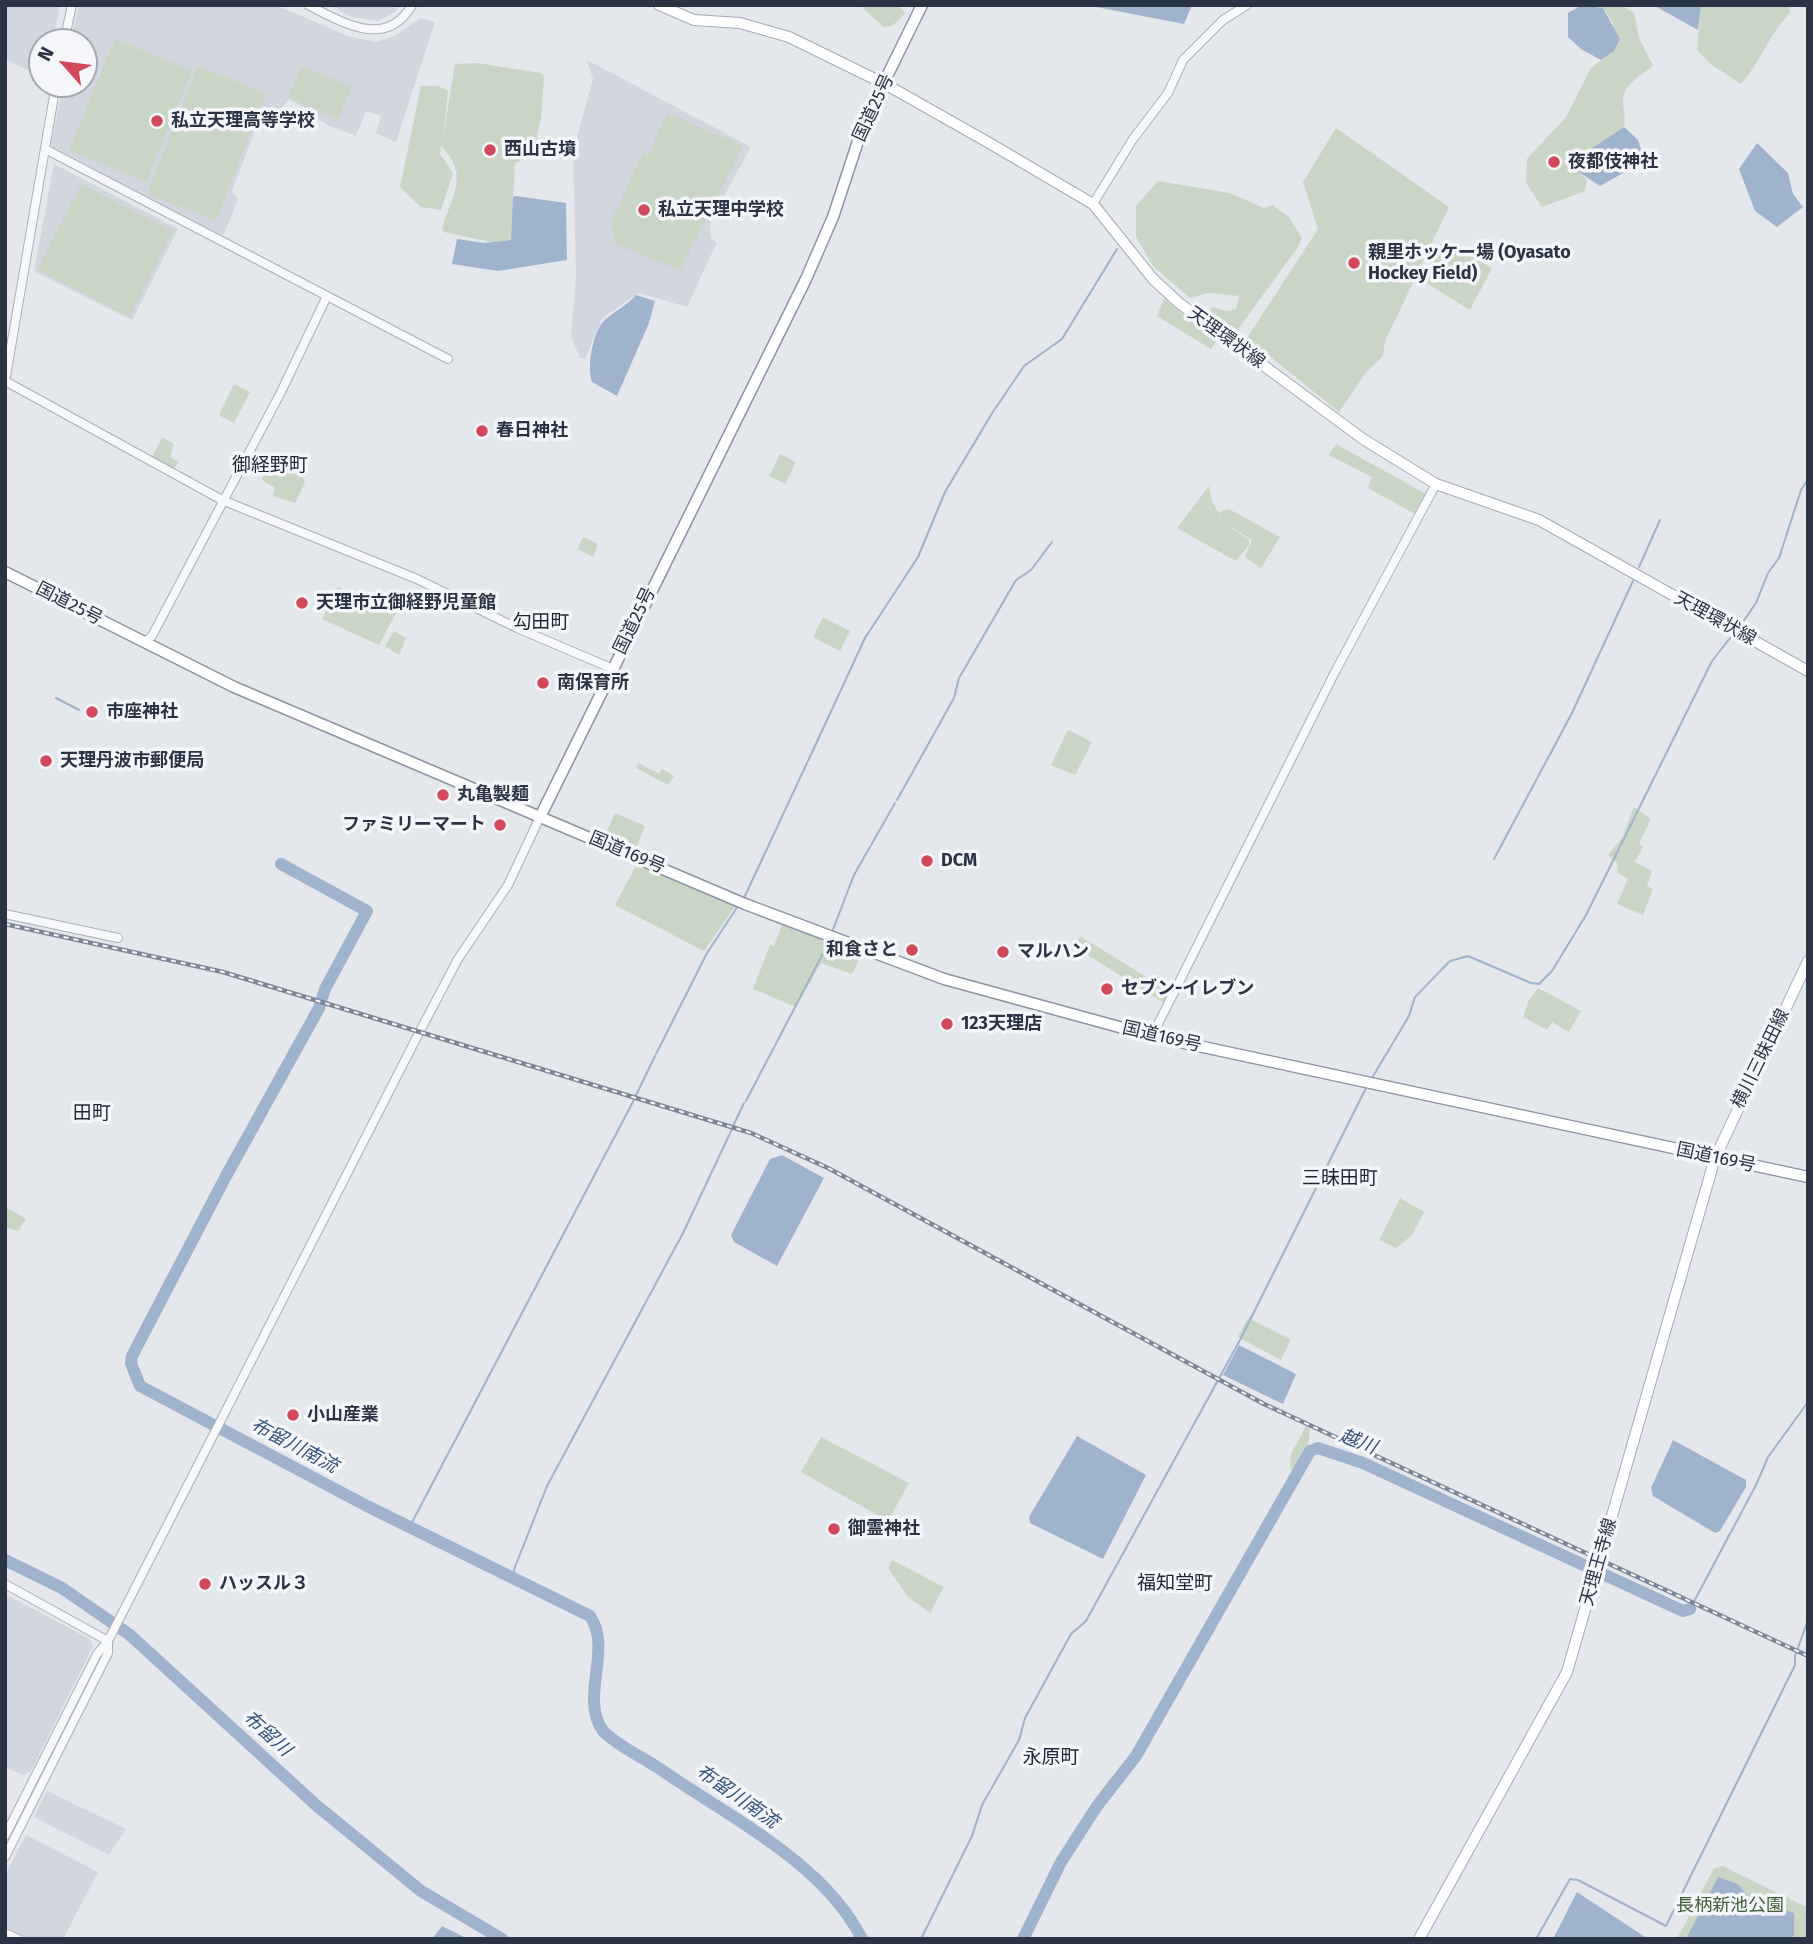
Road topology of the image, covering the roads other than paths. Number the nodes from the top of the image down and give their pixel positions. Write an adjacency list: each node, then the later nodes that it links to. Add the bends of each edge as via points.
1 (72, 5): 7 (street)
2 (308, 5): 3 (street, via 364,31 389,27)
3 (412, 5)
4 (659, 5): 8 (main road, 天理環状線, via 694,20 740,23 789,37)
5 (922, 5): 8 (highway, 国道25号)
6 (1247, 5): 11 (street, via 1223,20 1183,60 1168,93)
7 (67, 28)
8 (885, 84): 11 (main road, 天理環状線); 19 (highway, 国道25号, via 864,123 827,235)
9 (54, 98): 10 (street)
10 (46, 149): 12 (street); 14 (street)
11 (1093, 204): 15 (main road, 天理環状線, via 1153,279 1179,303 1363,439)
12 (327, 296): 13 (street); 16 (street)
13 (448, 359)
14 (5, 382): 16 (street)
15 (1436, 484): 20 (main road, 天理環状線, via 1539,520); 25 (street, via 1335,672)
16 (222, 500): 18 (street); 19 (street, via 417,579)
17 (5, 572): 18 (highway, 国道25号)
18 (145, 642): 21 (highway, 国道25号, via 234,687)
19 (611, 668): 21 (highway, 国道25号)
20 (1808, 671)
21 (540, 817): 25 (highway, 国道169号, via 745,904 944,979); 29 (street, via 508,885 433,1007)
22 (5, 914): 23 (street)
23 (118, 938)
24 (1808, 961): 26 (main road, 横川三昧田線)
25 (1152, 1035): 26 (highway, 国道169号)
26 (1715, 1158): 27 (highway, 国道169号); 34 (main road, 天理王寺線, via 1560,1689)
27 (1808, 1177)
28 (5, 1584): 29 (street)
29 (109, 1639): 30 (street, via 97,1654); 31 (street, via 108,1653)
30 (5, 1836)
31 (5, 1857)
32 (5, 1933): 33 (street)
33 (18, 1939)
34 (1419, 1939)

